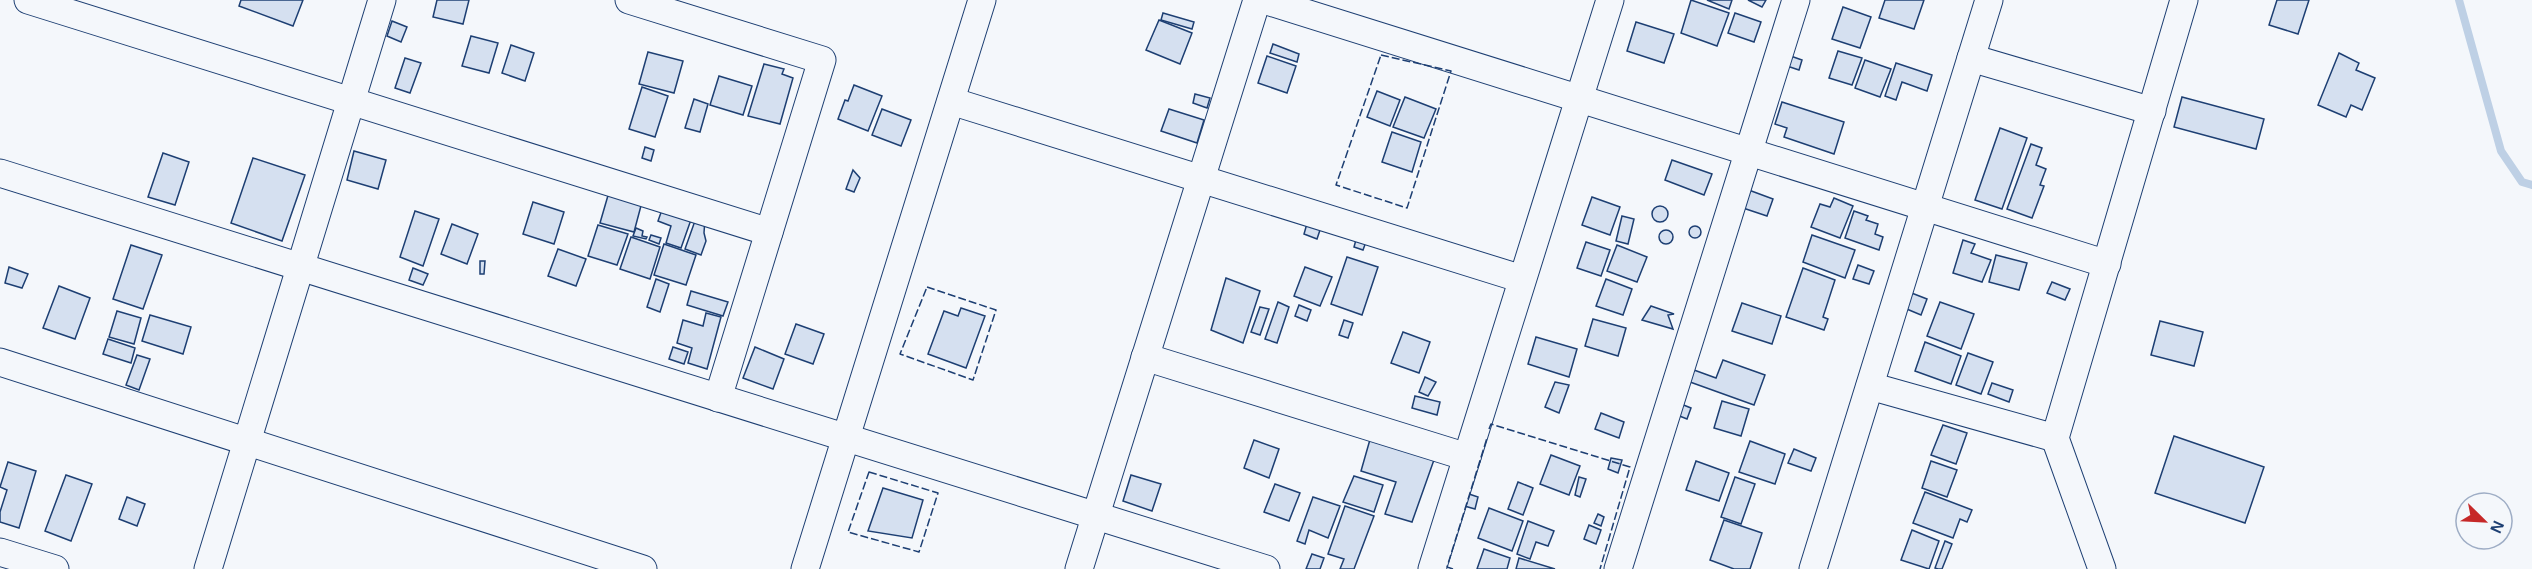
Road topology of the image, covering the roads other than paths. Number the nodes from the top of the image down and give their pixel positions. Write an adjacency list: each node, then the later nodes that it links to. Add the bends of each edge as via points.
1 (28, 0): 13 (street)
2 (382, 0): 13 (street)
3 (629, 0): 20 (street, via 822,60)
4 (982, 0): 14 (street)
5 (1257, 0): 18 (street)
6 (1264, 0): 12 (street)
7 (1610, 0): 12 (street)
8 (1796, 0): 16 (street)
9 (1989, 0): 11 (street)
10 (2184, 0): 15 (street)
11 (1971, 58): 15 (street); 19 (street)
12 (1579, 99): 16 (street); 23 (street)
13 (351, 101): 20 (street); 22 (street)
14 (951, 101): 18 (street); 28 (street)
15 (2152, 111): 21 (street)
16 (1748, 152): 19 (street); 41 (street)
17 (0, 173): 22 (street)
18 (1201, 179): 23 (street); 24 (street)
19 (1925, 207): 21 (street); 26 (street)
20 (769, 231): 27 (street)
21 (2107, 264): 29 (street)
22 (300, 267): 27 (street); 30 (street)
23 (1522, 279): 31 (street)
24 (1145, 357): 31 (street); 32 (street)
25 (0, 362): 30 (street)
26 (1870, 386): 29 (street); 42 (street)
27 (718, 398): 28 (street)
28 (846, 438): 32 (street); 37 (street)
29 (2055, 438): 43 (street)
30 (247, 442): 35 (street); 36 (street)
31 (1467, 457): 40 (street)
32 (1096, 516): 38 (street); 39 (street)
33 (0, 552): 34 (street)
34 (55, 569)
35 (208, 569)
36 (643, 569)
37 (804, 569)
38 (1079, 569)
39 (1266, 569)
40 (1432, 569)
41 (1618, 569)
42 (1813, 569)
43 (2102, 569)

